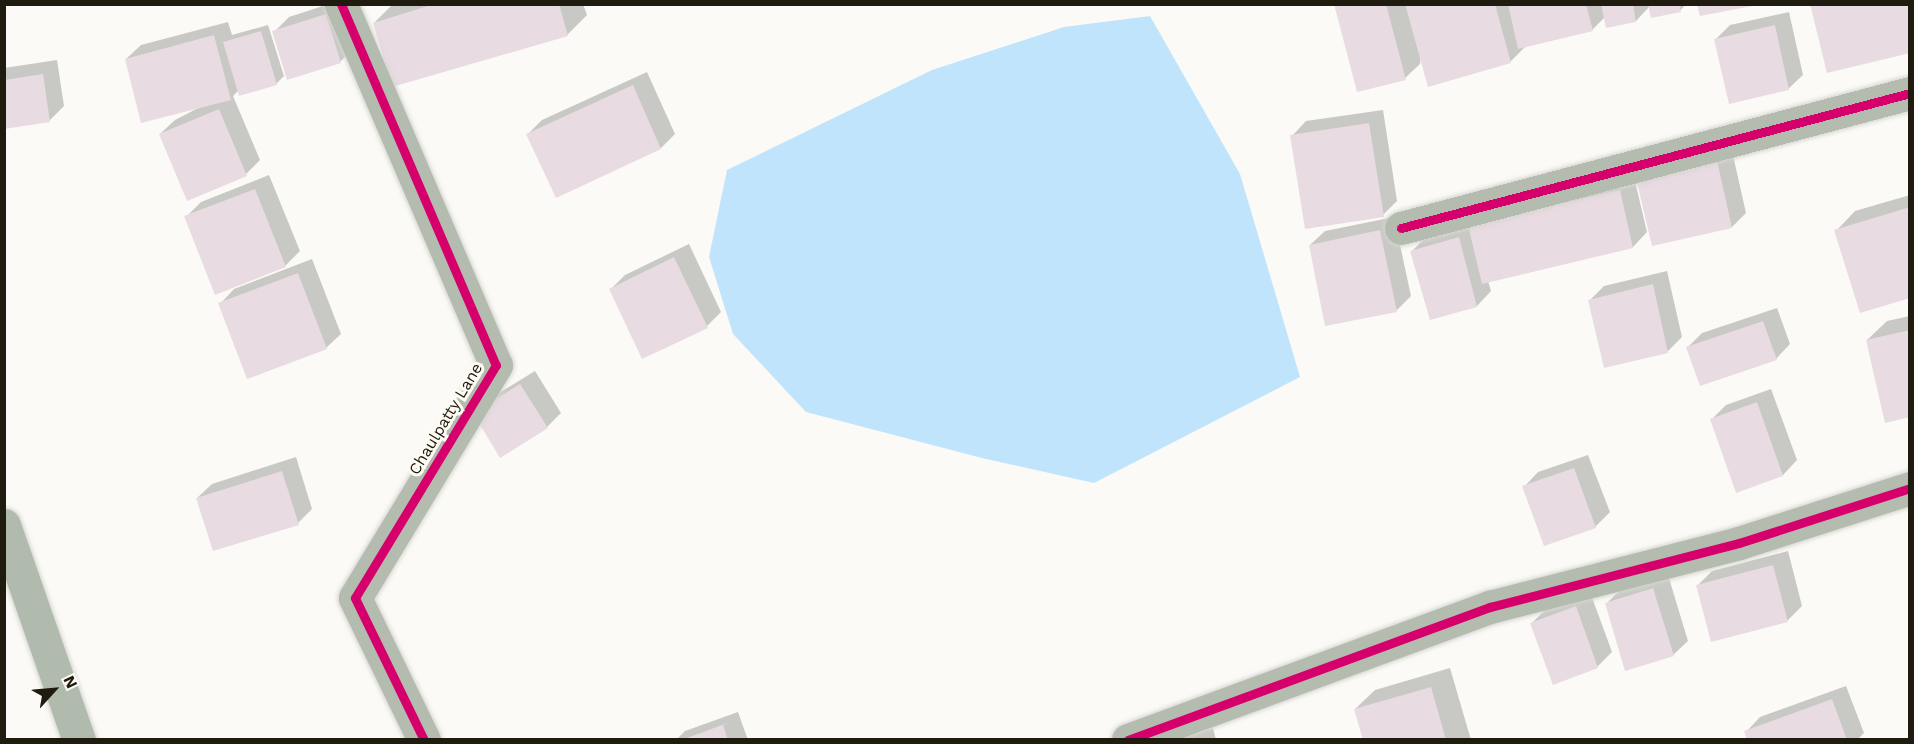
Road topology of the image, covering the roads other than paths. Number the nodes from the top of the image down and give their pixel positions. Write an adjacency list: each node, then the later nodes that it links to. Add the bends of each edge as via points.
1 (341, 4): 7 (street, Chaulpatty Lane, via 496,365 355,598)
2 (1910, 93): 3 (street)
3 (1401, 228)
4 (1910, 488): 8 (street, via 1739,543 1490,607)
5 (4, 525): 6 (main road)
6 (79, 740)
7 (424, 740)
8 (1128, 740)

